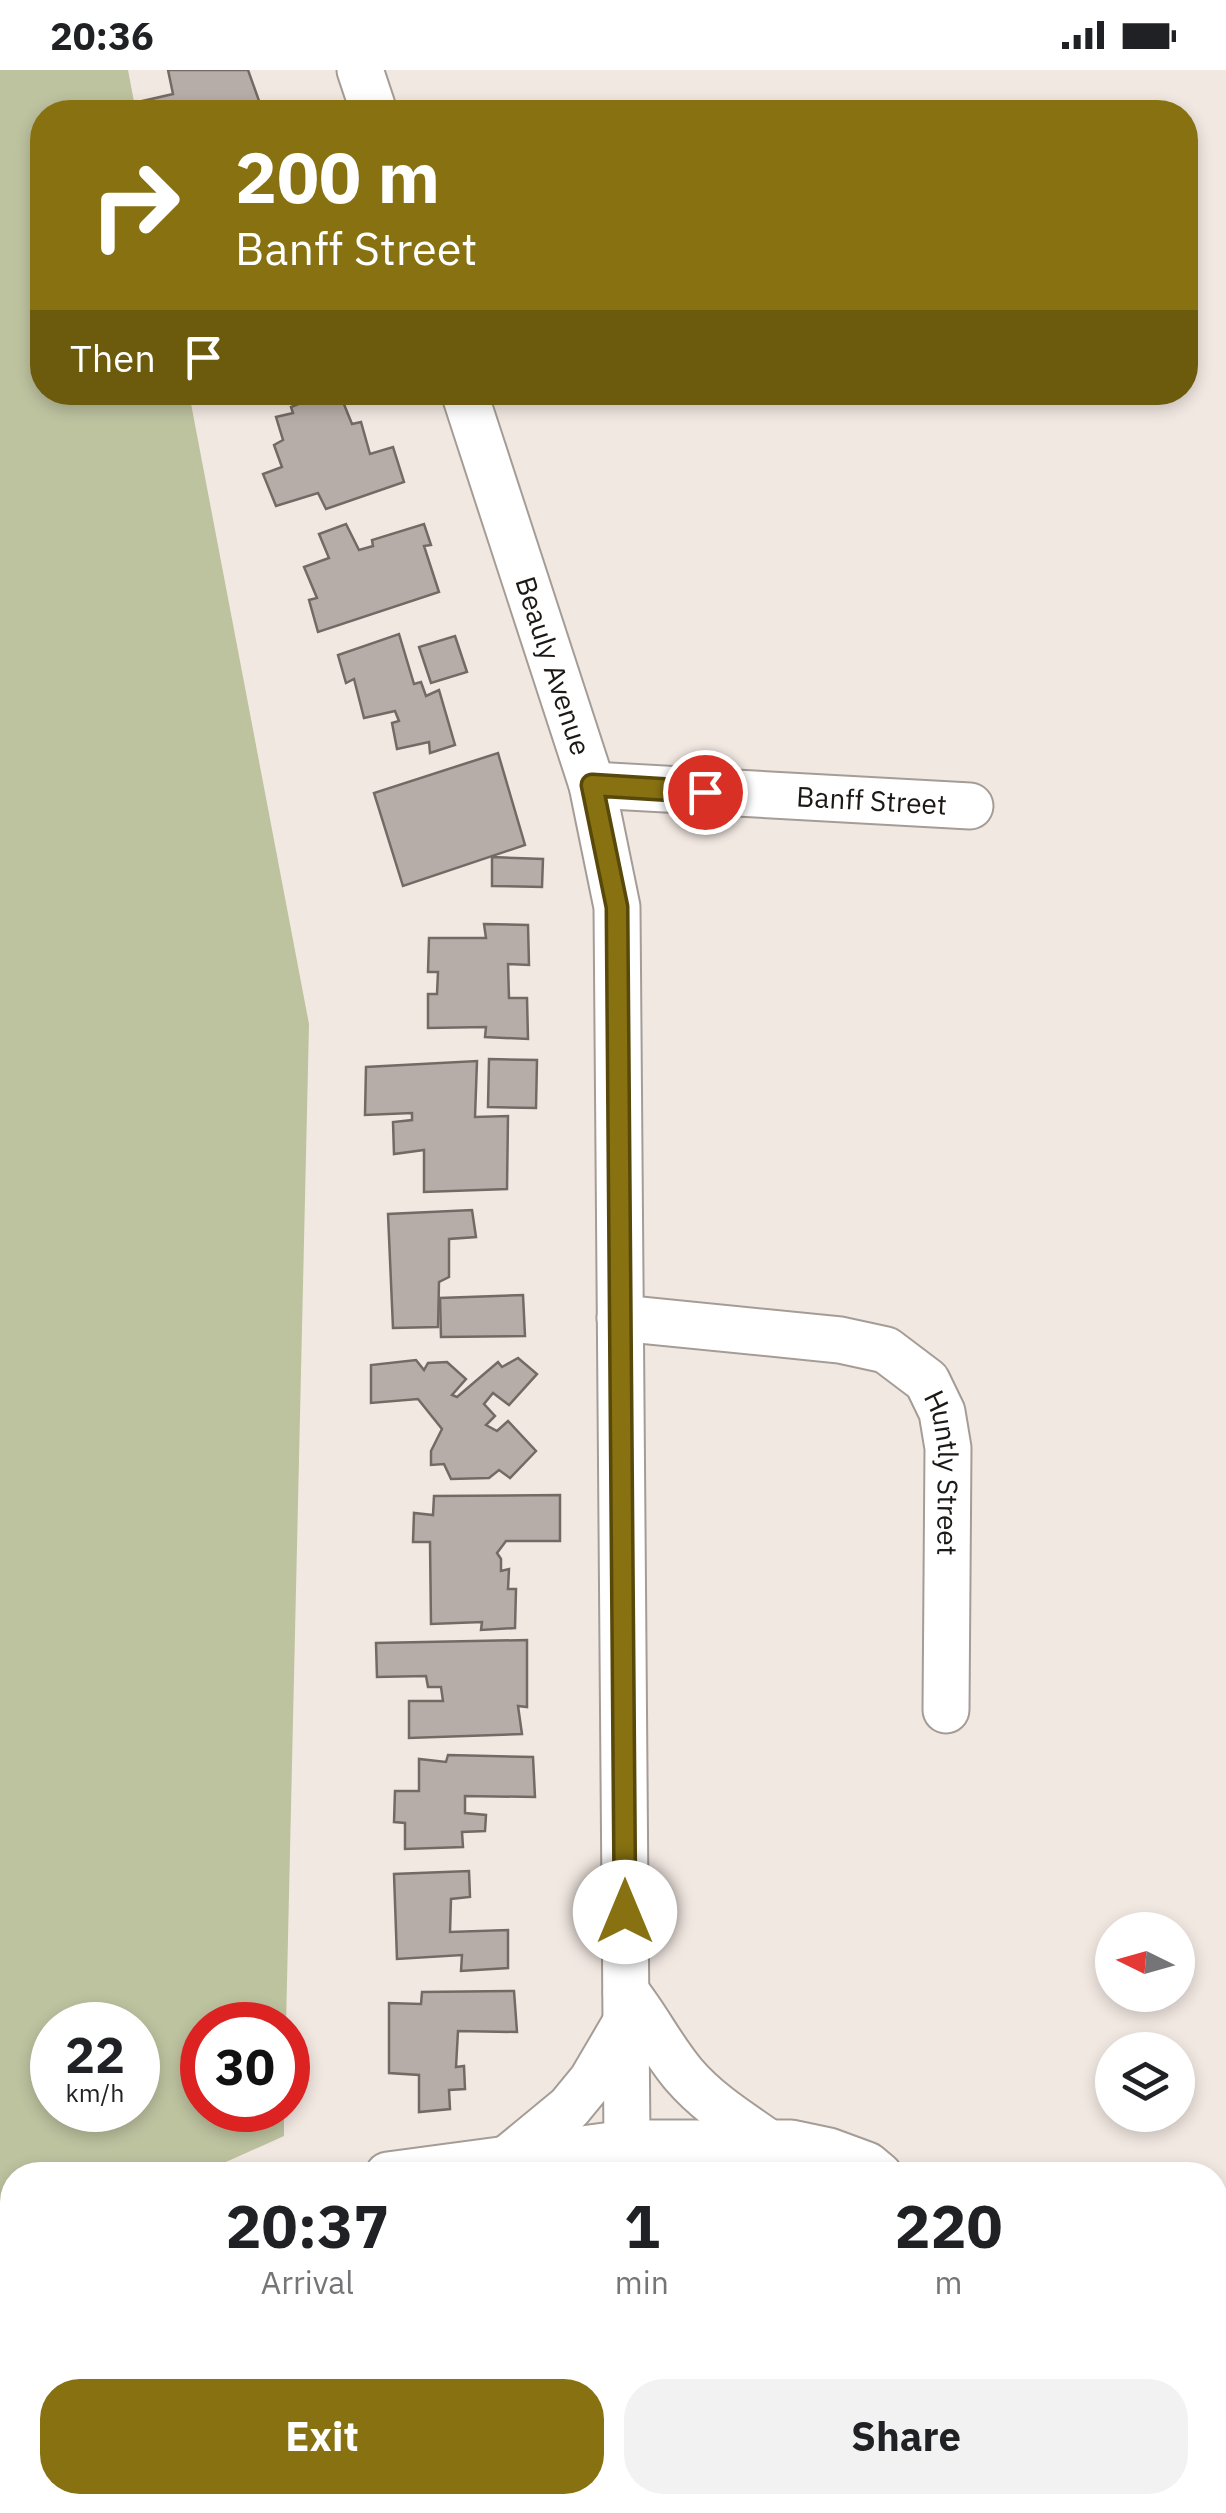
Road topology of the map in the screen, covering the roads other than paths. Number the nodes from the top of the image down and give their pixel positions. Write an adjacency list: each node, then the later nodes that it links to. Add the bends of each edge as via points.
1 (360, 70): 2 (street)
2 (370, 100)
3 (468, 405): 4 (street, Beauly Avenue)
4 (592, 785): 5 (street, Banff Street); 6 (street, Beauly Avenue, via 617,907)
5 (970, 806)
6 (620, 1318): 7 (street, Huntly Street, via 840,1340 886,1350 927,1381 942,1412 948,1448); 8 (street, Beauly Avenue)
7 (946, 1710)
8 (626, 2007): 9 (street, Beauly Avenue); 10 (street, via 648,2018 706,2098); 11 (street, via 592,2080)
9 (627, 2143): 10 (street); 11 (street)
10 (769, 2143): 13 (street)
11 (507, 2159): 12 (street)
12 (485, 2162)
13 (859, 2162)

